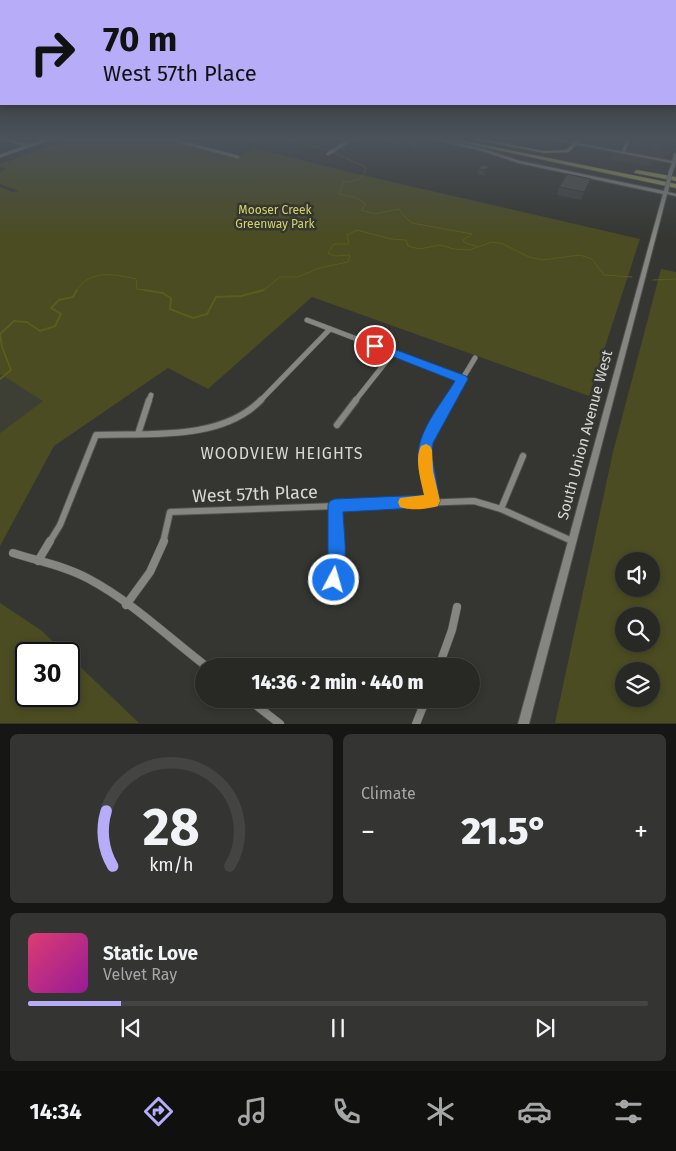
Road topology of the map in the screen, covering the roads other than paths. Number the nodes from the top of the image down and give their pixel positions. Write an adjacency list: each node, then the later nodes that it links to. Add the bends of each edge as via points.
1 (571, 172): 7 (street)
2 (618, 172): 6 (highway)
3 (623, 172): 6 (highway)
4 (626, 172): 6 (highway)
5 (671, 172): 7 (street, South Union Avenue West, bridge)
6 (676, 182)
7 (666, 190): 8 (street); 21 (street, South Union Avenue West)
8 (676, 195)
9 (307, 320): 10 (street)
10 (330, 329): 11 (street); 16 (street, via 240,417 206,430)
11 (393, 353): 13 (street); 15 (street)
12 (475, 358): 13 (street)
13 (462, 379): 18 (street, via 427,443 426,464)
14 (152, 395): 16 (street)
15 (337, 425)
16 (138, 434): 23 (street, via 96,435 60,525)
17 (523, 456): 20 (street)
18 (433, 501): 19 (street, West 57th Place); 20 (street, West 57th Place, via 474,501)
19 (335, 505): 24 (street, via 336,558); 25 (street, West 57th Place, via 170,512 164,546 156,566)
20 (501, 509): 21 (street, West 57th Place)
21 (572, 541): 33 (street, South Union Avenue West)
22 (13, 553): 23 (street)
23 (38, 561): 25 (street, via 88,579)
24 (332, 593)
25 (126, 604): 27 (street)
26 (457, 607): 28 (street)
27 (196, 658)
28 (442, 658)
29 (260, 708): 31 (street)
30 (422, 708): 32 (street)
31 (280, 724)
32 (416, 724)
33 (523, 724)

